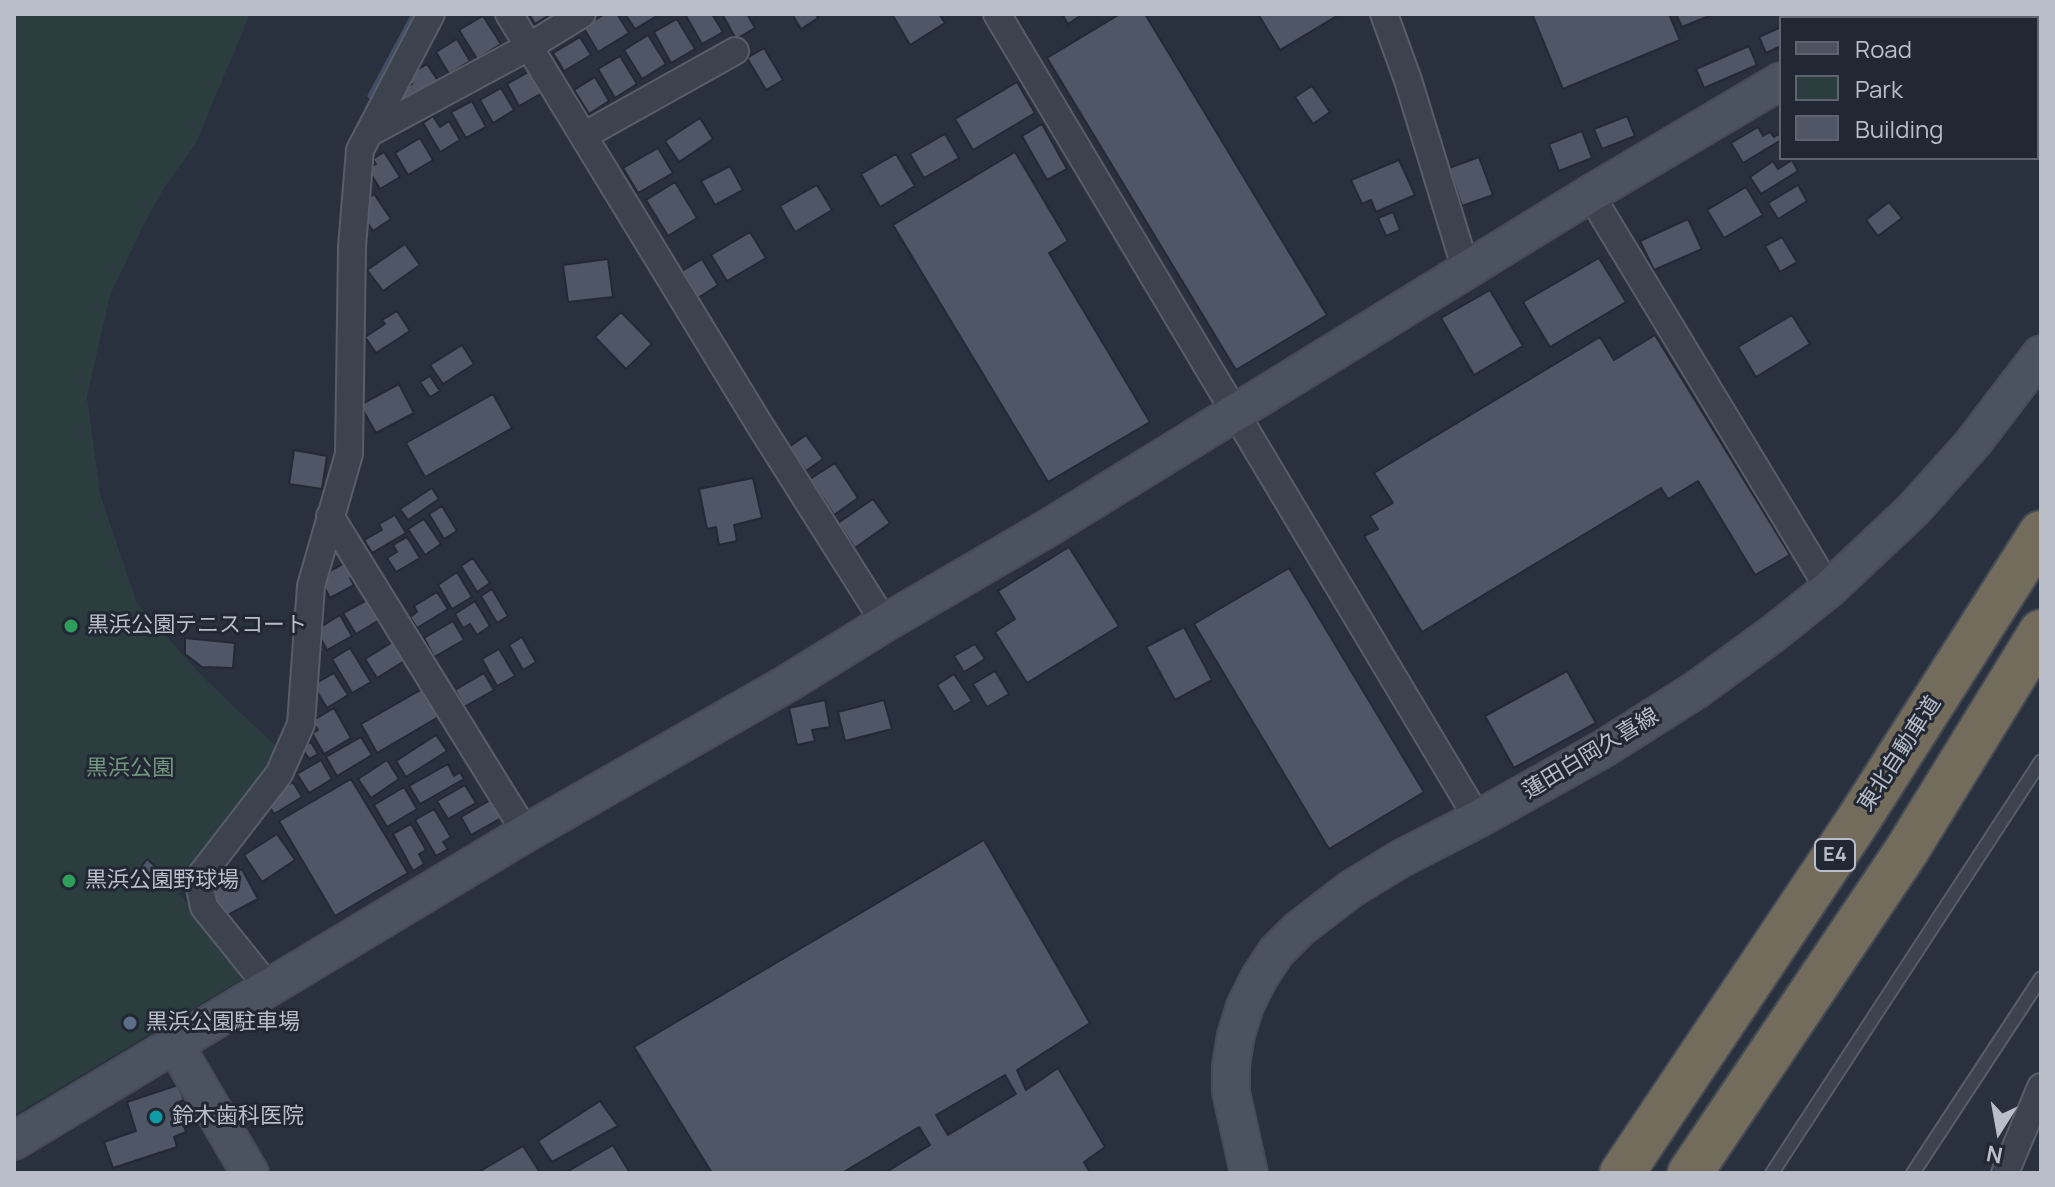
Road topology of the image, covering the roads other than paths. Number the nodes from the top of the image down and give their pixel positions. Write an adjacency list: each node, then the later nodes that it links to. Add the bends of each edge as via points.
1 (431, 14): 9 (street)
2 (509, 14): 6 (street)
3 (582, 14): 6 (street)
4 (997, 14): 14 (street)
5 (1384, 14): 12 (street)
6 (530, 46): 9 (street); 10 (street)
7 (735, 51): 10 (street)
8 (1779, 82): 11 (street)
9 (369, 133): 15 (street, via 360,150 352,247 349,454)
10 (585, 135): 18 (street)
11 (1590, 194): 12 (street); 17 (street)
12 (1466, 270): 14 (street)
13 (2041, 354): 17 (street, 蓮田白岡久喜線, via 1944,477)
14 (1235, 414): 18 (street); 21 (street)
15 (330, 516): 22 (street); 24 (street, via 311,586 301,724 279,774 198,879 204,907)
16 (2041, 533): 30 (highway, 東北自動車道 / E4, via 1857,822)
17 (1829, 589): 21 (street, 蓮田白岡久喜線, via 1696,690)
18 (885, 623): 22 (street)
19 (2041, 632): 31 (highway, E4, via 1907,850)
20 (2041, 761): 32 (lane)
21 (1478, 819): 29 (street, 蓮田白岡久喜線, via 1351,889 1299,929 1259,978 1245,1006 1231,1066 1231,1092)
22 (526, 833): 24 (street)
23 (2041, 978): 33 (lane)
24 (270, 989): 25 (street)
25 (175, 1045): 27 (street); 28 (street)
26 (2041, 1087): 34 (street)
27 (14, 1141)
28 (250, 1173)
29 (1249, 1173)
30 (1622, 1173)
31 (1690, 1173)
32 (1772, 1173)
33 (1913, 1173)
34 (2005, 1173)

